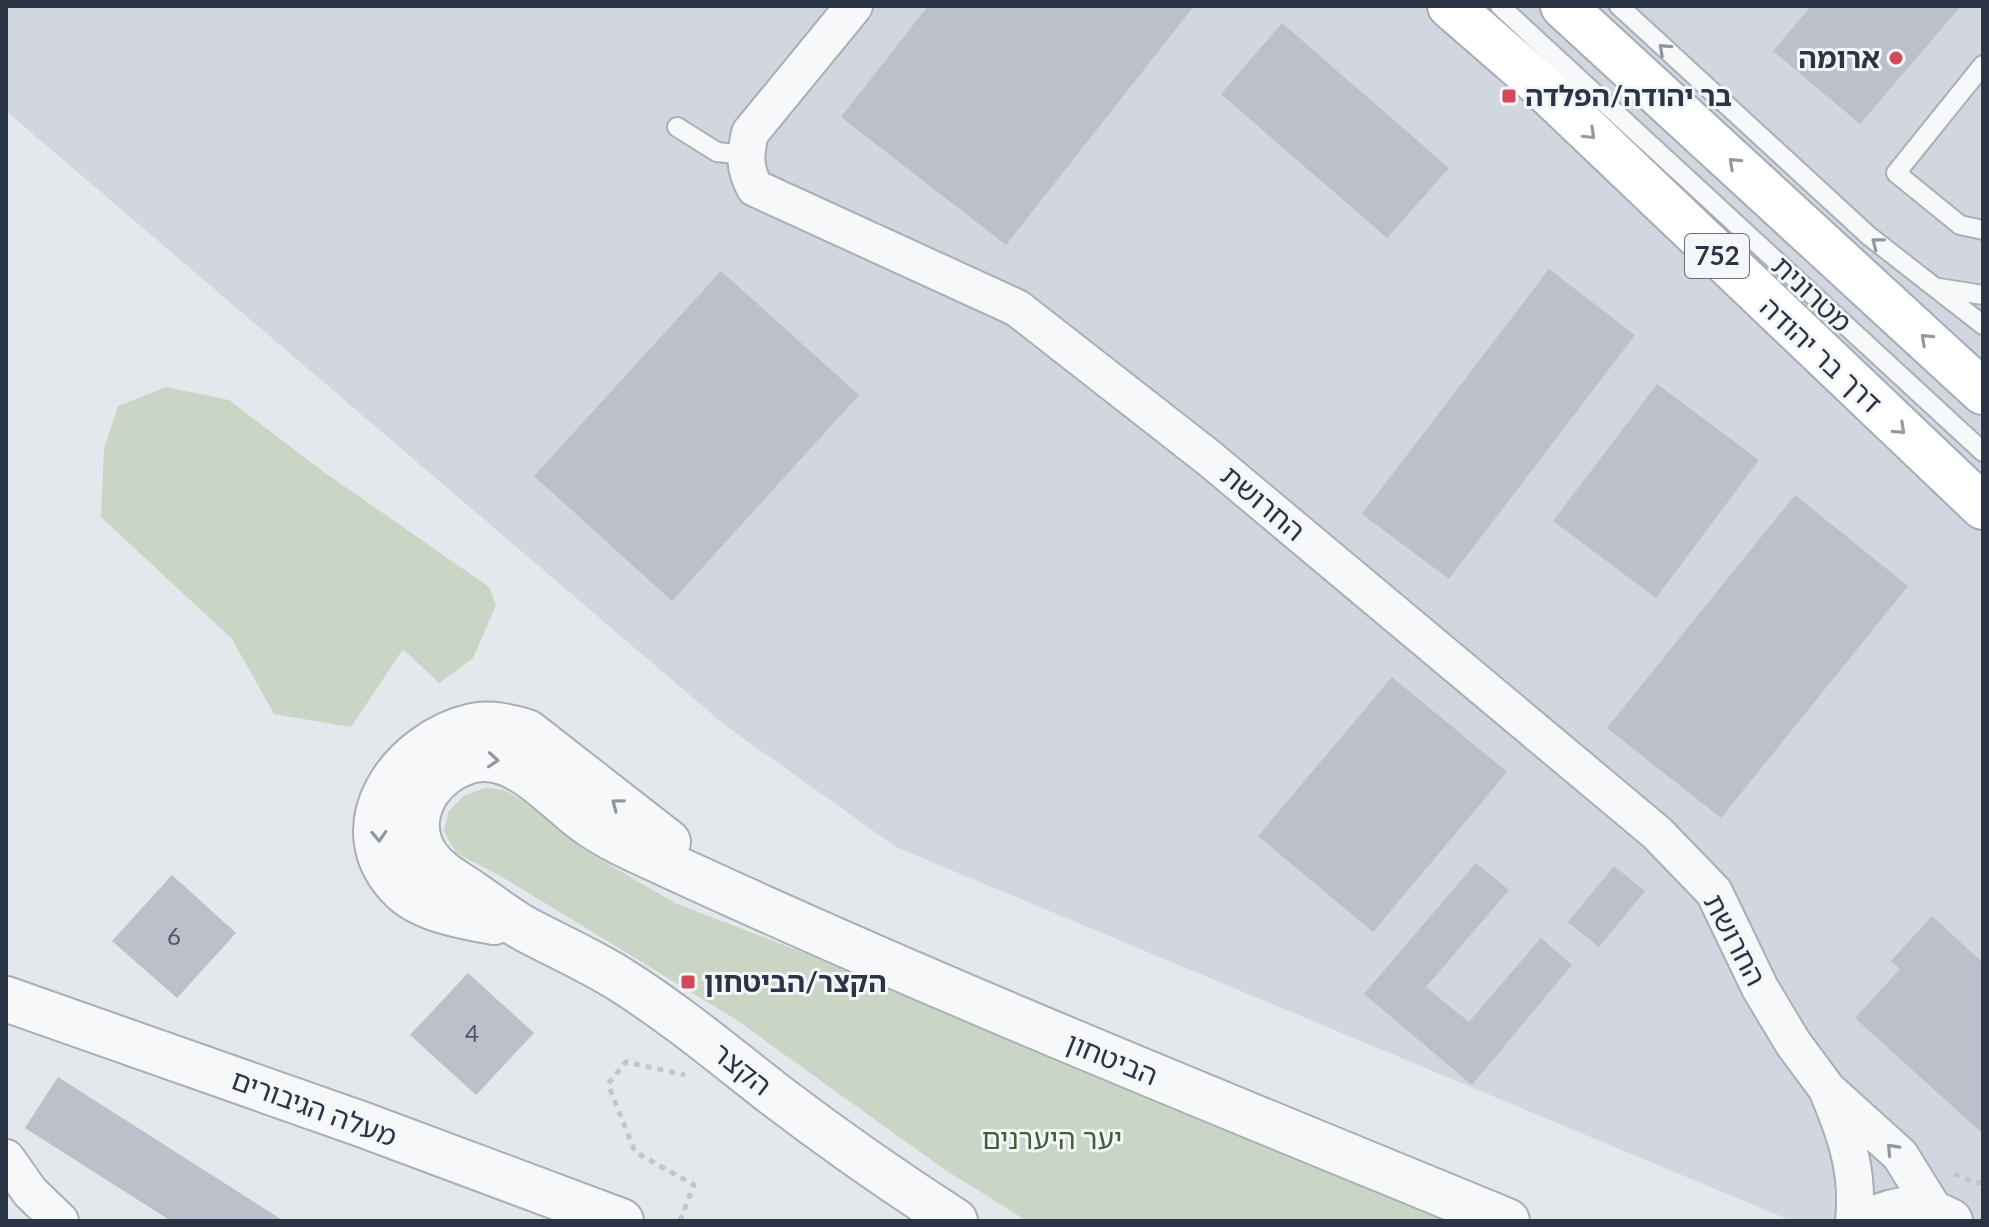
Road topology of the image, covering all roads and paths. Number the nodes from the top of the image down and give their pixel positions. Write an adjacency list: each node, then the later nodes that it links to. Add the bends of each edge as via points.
1 (854, 6): 10 (street, via 750,133)
2 (1450, 6): 8 (main road, דרך בר יהודה / 752)
3 (1470, 6): 8 (lane)
4 (1500, 6): 16 (lane, מטרונית)
5 (1563, 6): 15 (main road, one-way to 5)
6 (1619, 6): 12 (lane, one-way to 6, via 1869,236)
7 (1983, 65): 11 (lane, via 1896,173 1960,225)
8 (1535, 80): 17 (main road, דרך בר יהודה / 752, one-way to 17)
9 (677, 127): 10 (lane, via 717,152)
10 (745, 155): 21 (street, החרושת, via 755,188 1017,308 1209,458 1657,833 1714,892 1760,988)
11 (1983, 230)
12 (1935, 287): 13 (lane); 14 (lane)
13 (1983, 295)
14 (1983, 325)
15 (1983, 392)
16 (1983, 452)
17 (1983, 507)
18 (415, 778): 28 (street, הקצר, via 386,794 377,828 380,853 404,890 471,918 523,928 634,988 825,1132); 29 (street, הביטחון, via 421,748 447,734 476,725 527,732 680,850 720,889 991,1010)
19 (6, 999): 26 (street, מעלה הגיבורים)
20 (679, 1065): 27 (path, via 685,1075 626,1062 608,1084 635,1152 694,1185)
21 (1827, 1089): 24 (street, החרושת, one-way to 21, via 1900,1155); 30 (street, החרושת, via 1855,1171)
22 (6, 1158): 25 (street)
23 (1983, 1217): 24 (street)
24 (1951, 1218): 31 (street, via 1899,1210)
25 (60, 1221)
26 (621, 1221)
27 (680, 1221)
28 (955, 1221)
29 (1507, 1221)
30 (1854, 1221)
31 (1871, 1221)

